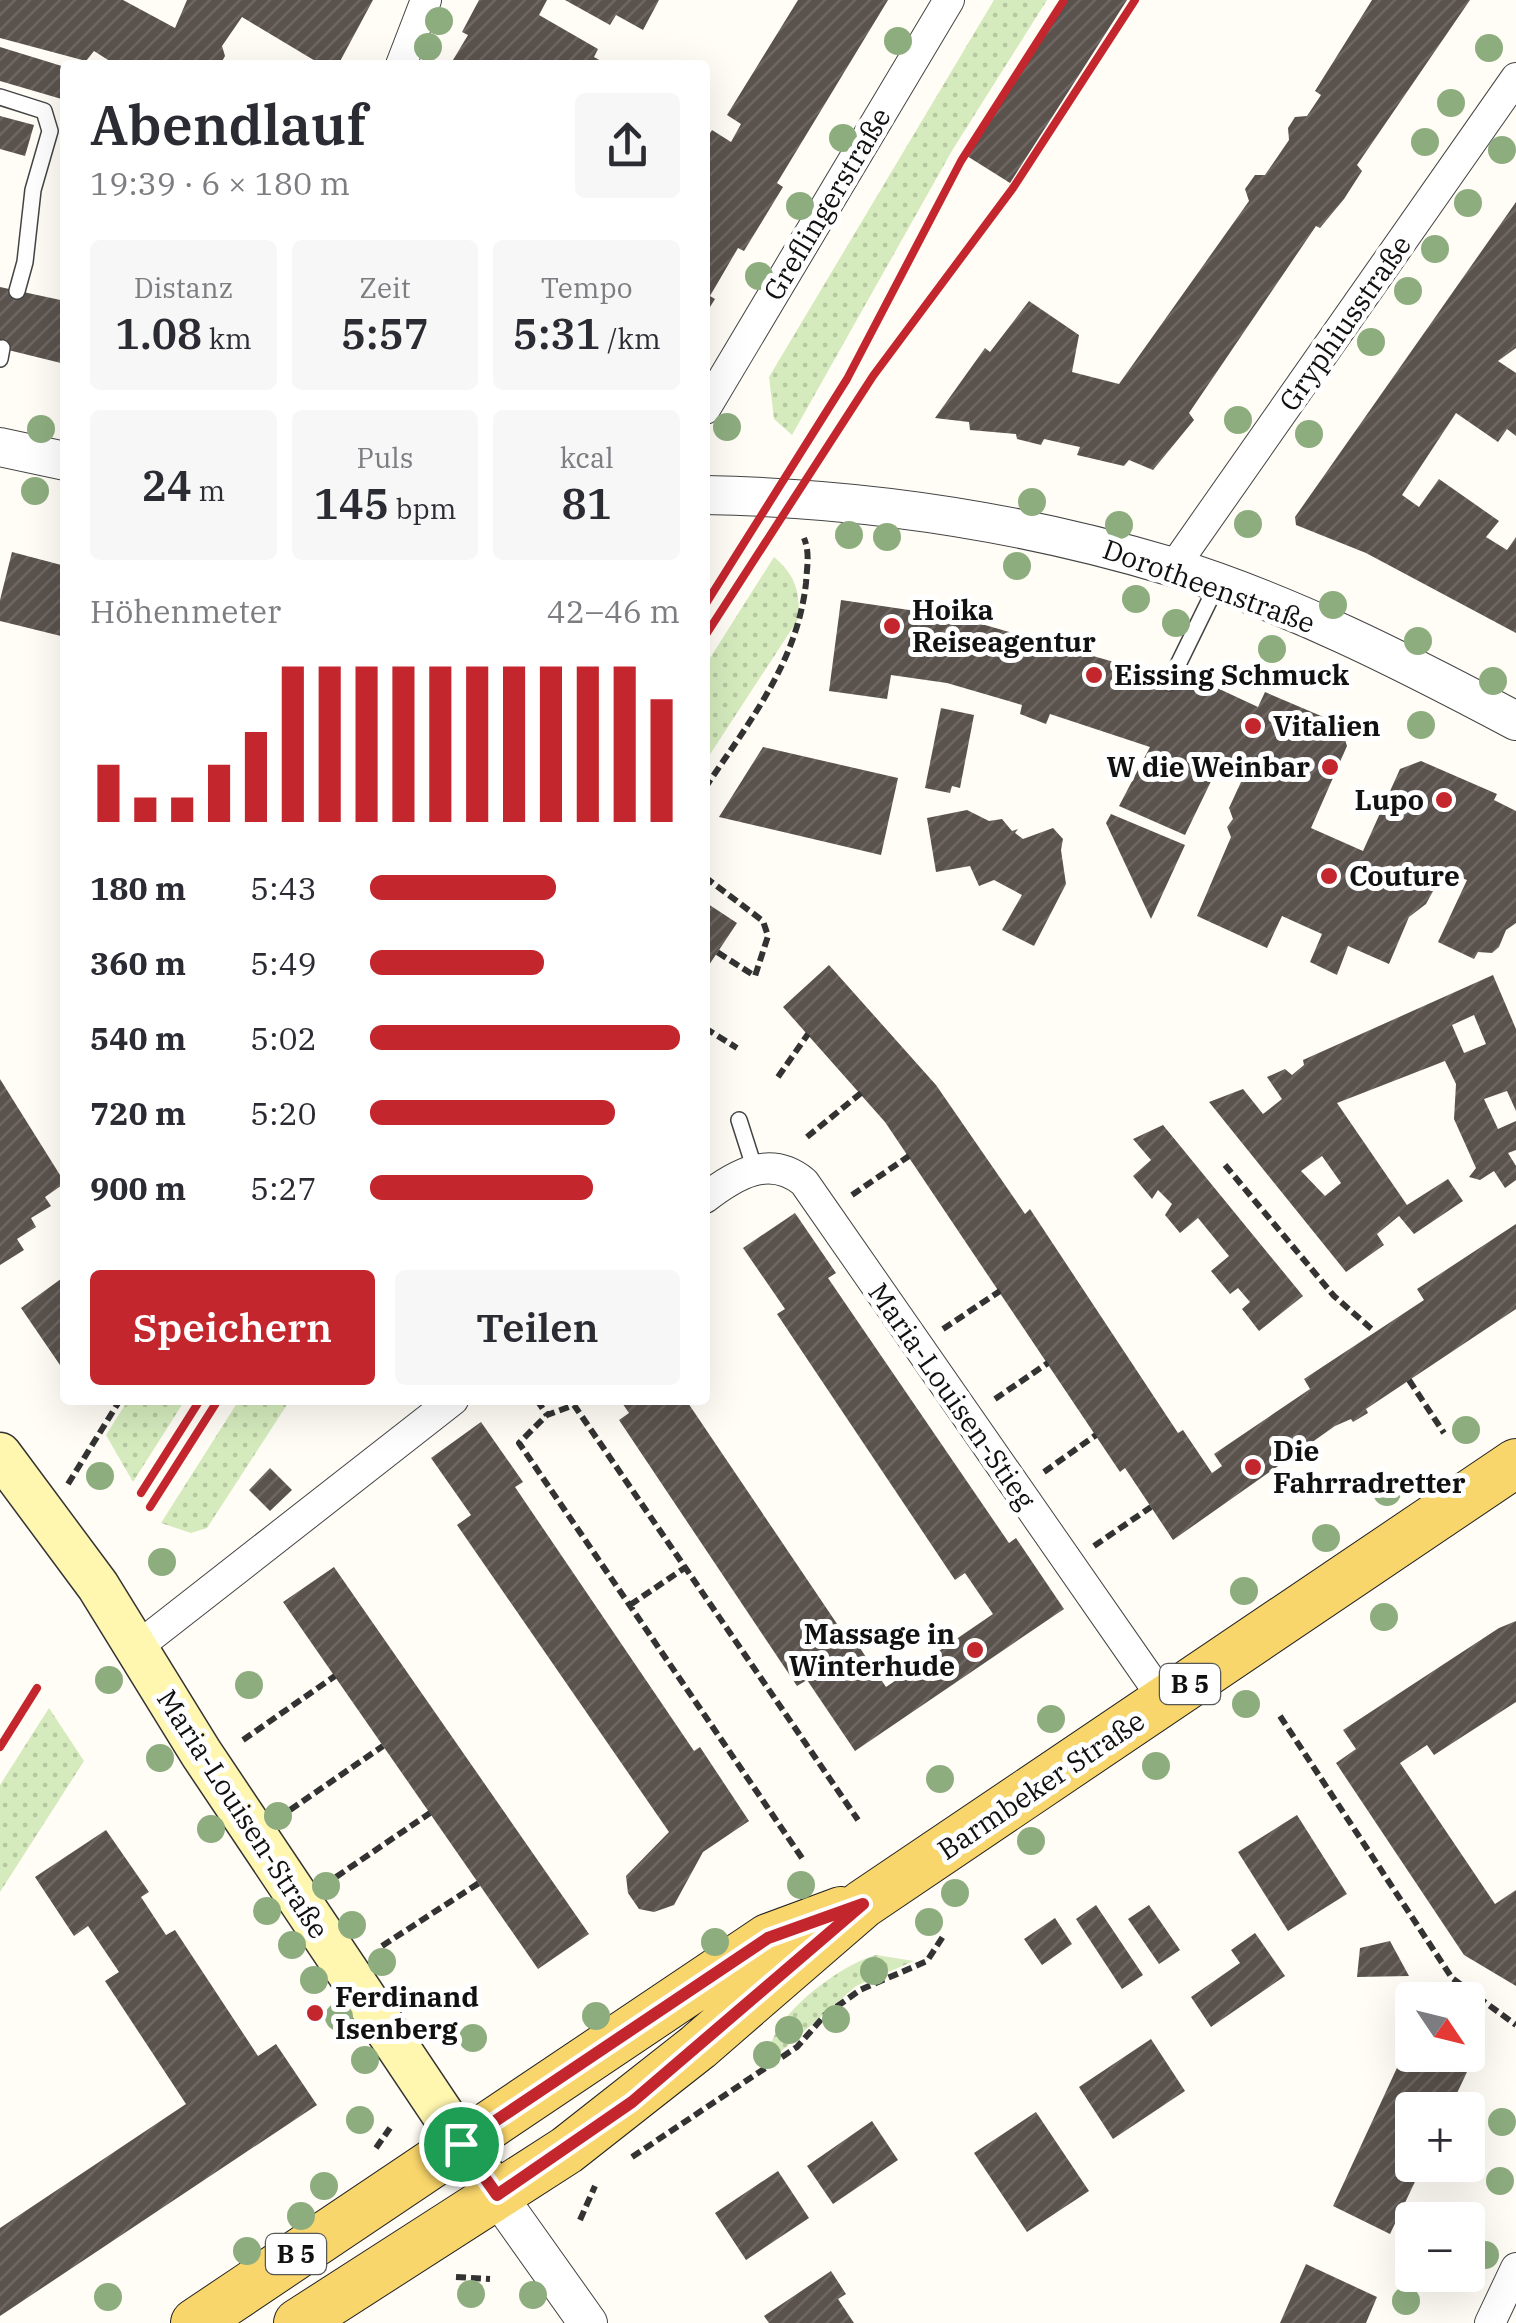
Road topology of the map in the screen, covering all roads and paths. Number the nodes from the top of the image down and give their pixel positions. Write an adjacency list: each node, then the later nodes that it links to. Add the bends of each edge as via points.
1 (426, 0): 3 (street)
2 (949, 0): 7 (street, Greflingerstraße)
3 (403, 60)
4 (1516, 78): 12 (street, Gryphiusstraße)
5 (0, 97): 6 (lane, via 44,110 50,131 33,190)
6 (18, 292)
7 (710, 400)
8 (0, 448): 9 (street)
9 (60, 460)
10 (710, 495): 12 (street, Dorotheenstraße, via 786,496 1016,526)
11 (809, 550): 16 (path, via 801,624 780,675)
12 (1173, 568): 13 (street, Dorotheenstraße)
13 (1217, 585): 14 (lane); 15 (street, Dorotheenstraße, via 1326,628)
14 (1169, 683)
15 (1516, 721)
16 (710, 780)
17 (710, 881): 18 (path, via 763,920 768,936 755,976)
18 (717, 952)
19 (710, 1031): 21 (path)
20 (808, 1034): 22 (path)
21 (737, 1048)
22 (778, 1077)
23 (861, 1093): 25 (path)
24 (739, 1120): 28 (lane)
25 (807, 1137)
26 (909, 1156): 30 (path)
27 (1225, 1164): 33 (path, via 1334,1296)
28 (755, 1170): 29 (street); 53 (street, Maria-Louisen-Stieg, via 782,1168 812,1191)
29 (710, 1195)
30 (848, 1197)
31 (1000, 1291): 32 (path)
32 (940, 1332)
33 (1375, 1332)
34 (1048, 1363): 36 (path)
35 (1408, 1380): 41 (path)
36 (988, 1404)
37 (117, 1405): 47 (path)
38 (448, 1405): 51 (street)
39 (540, 1405): 40 (path)
40 (547, 1415): 49 (path, via 574,1405); 50 (path, via 520,1443)
41 (1444, 1433)
42 (1096, 1435): 45 (path)
43 (0, 1454): 47 (main road, Maria-Louisen-Straße)
44 (1516, 1463): 53 (main road, Barmbeker Straße / B 5)
45 (1038, 1477)
46 (1151, 1507): 48 (path)
47 (47, 1517): 51 (main road, Maria-Louisen-Straße)
48 (1088, 1550)
49 (686, 1567): 50 (path); 59 (path)
50 (630, 1605): 60 (path)
51 (136, 1648): 68 (main road, Maria-Louisen-Straße)
52 (335, 1676): 55 (path)
53 (1165, 1700): 63 (main road, Barmbeker Straße / B 5)
54 (1280, 1716): 66 (path, via 1452,1978)
55 (242, 1740)
56 (383, 1746): 57 (path)
57 (290, 1810)
58 (430, 1813): 61 (path)
59 (858, 1820)
60 (802, 1858)
61 (336, 1877)
62 (479, 1884): 65 (path)
63 (852, 1908): 68 (main road, Barmbeker Straße / B 5, via 768,1938); 72 (main road, Barmbeker Straße / B 5, via 632,2102)
64 (944, 1935): 70 (path, via 928,1961 860,1990 798,2047)
65 (382, 1946)
66 (1516, 2025)
67 (390, 2128): 69 (path)
68 (461, 2144): 72 (main road, Maria-Louisen-Straße); 77 (main road, Barmbeker Straße / B 5)
69 (374, 2151)
70 (618, 2166)
71 (605, 2177): 73 (path, via 592,2188)
72 (497, 2195): 78 (main road, Barmbeker Straße / B 5); 79 (street, Maria-Louisen-Straße)
73 (580, 2220)
74 (1516, 2268): 80 (street)
75 (456, 2277): 76 (path)
76 (490, 2279)
77 (195, 2323)
78 (298, 2323)
79 (588, 2323)
80 (1490, 2323)

